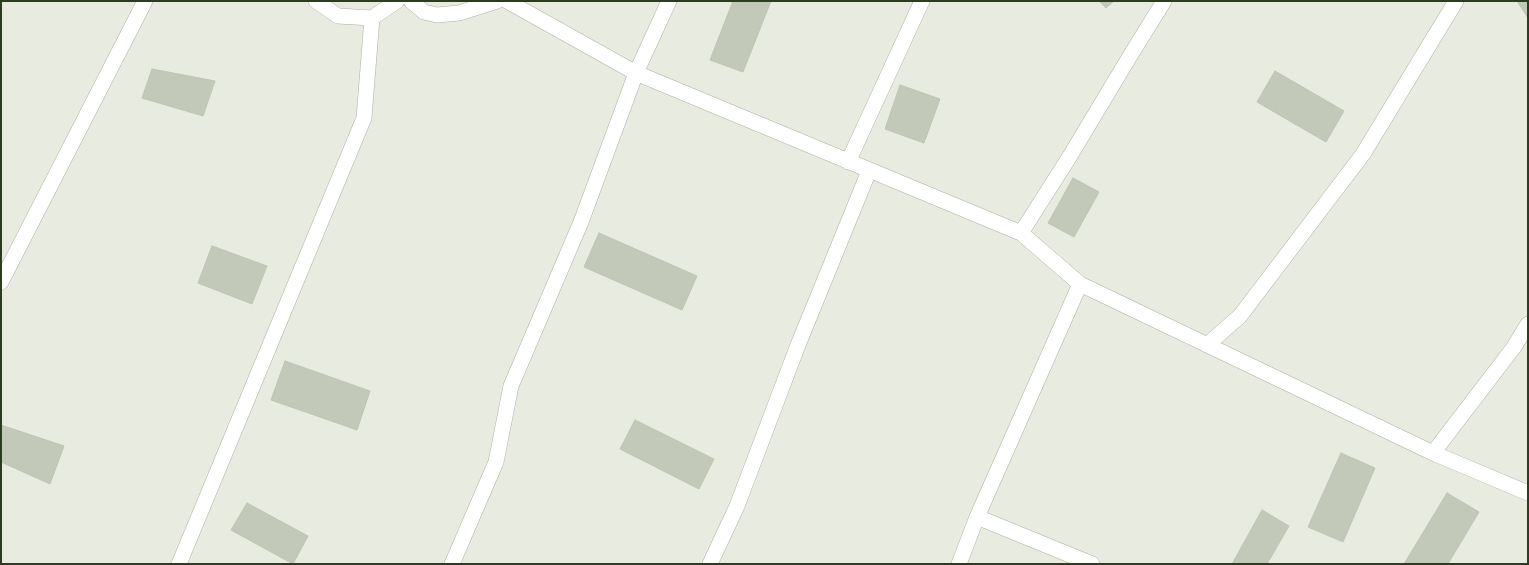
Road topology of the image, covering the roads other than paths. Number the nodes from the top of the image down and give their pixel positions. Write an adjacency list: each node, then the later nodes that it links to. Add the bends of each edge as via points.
1 (145, 1): 16 (street)
2 (316, 1): 11 (street, via 338,16)
3 (397, 1): 11 (street)
4 (411, 1): 5 (street, via 424,12 437,15 459,13)
5 (497, 1)
6 (507, 1): 12 (street)
7 (669, 1): 12 (street)
8 (922, 1): 13 (street)
9 (1164, 1): 15 (street)
10 (1456, 1): 19 (street, via 1363,154 1240,316)
11 (372, 18): 23 (street, via 364,118)
12 (636, 73): 13 (street); 24 (street, via 581,222 512,386 496,462)
13 (848, 162): 14 (street)
14 (869, 171): 15 (street); 25 (street, via 737,506)
15 (1021, 232): 17 (street)
16 (1, 282)
17 (1080, 284): 19 (street); 22 (street)
18 (1528, 324): 20 (street)
19 (1206, 345): 20 (street)
20 (1433, 453): 21 (street)
21 (1528, 493)
22 (977, 517): 26 (street); 27 (street)
23 (180, 564)
24 (452, 564)
25 (710, 564)
26 (959, 564)
27 (1092, 564)

